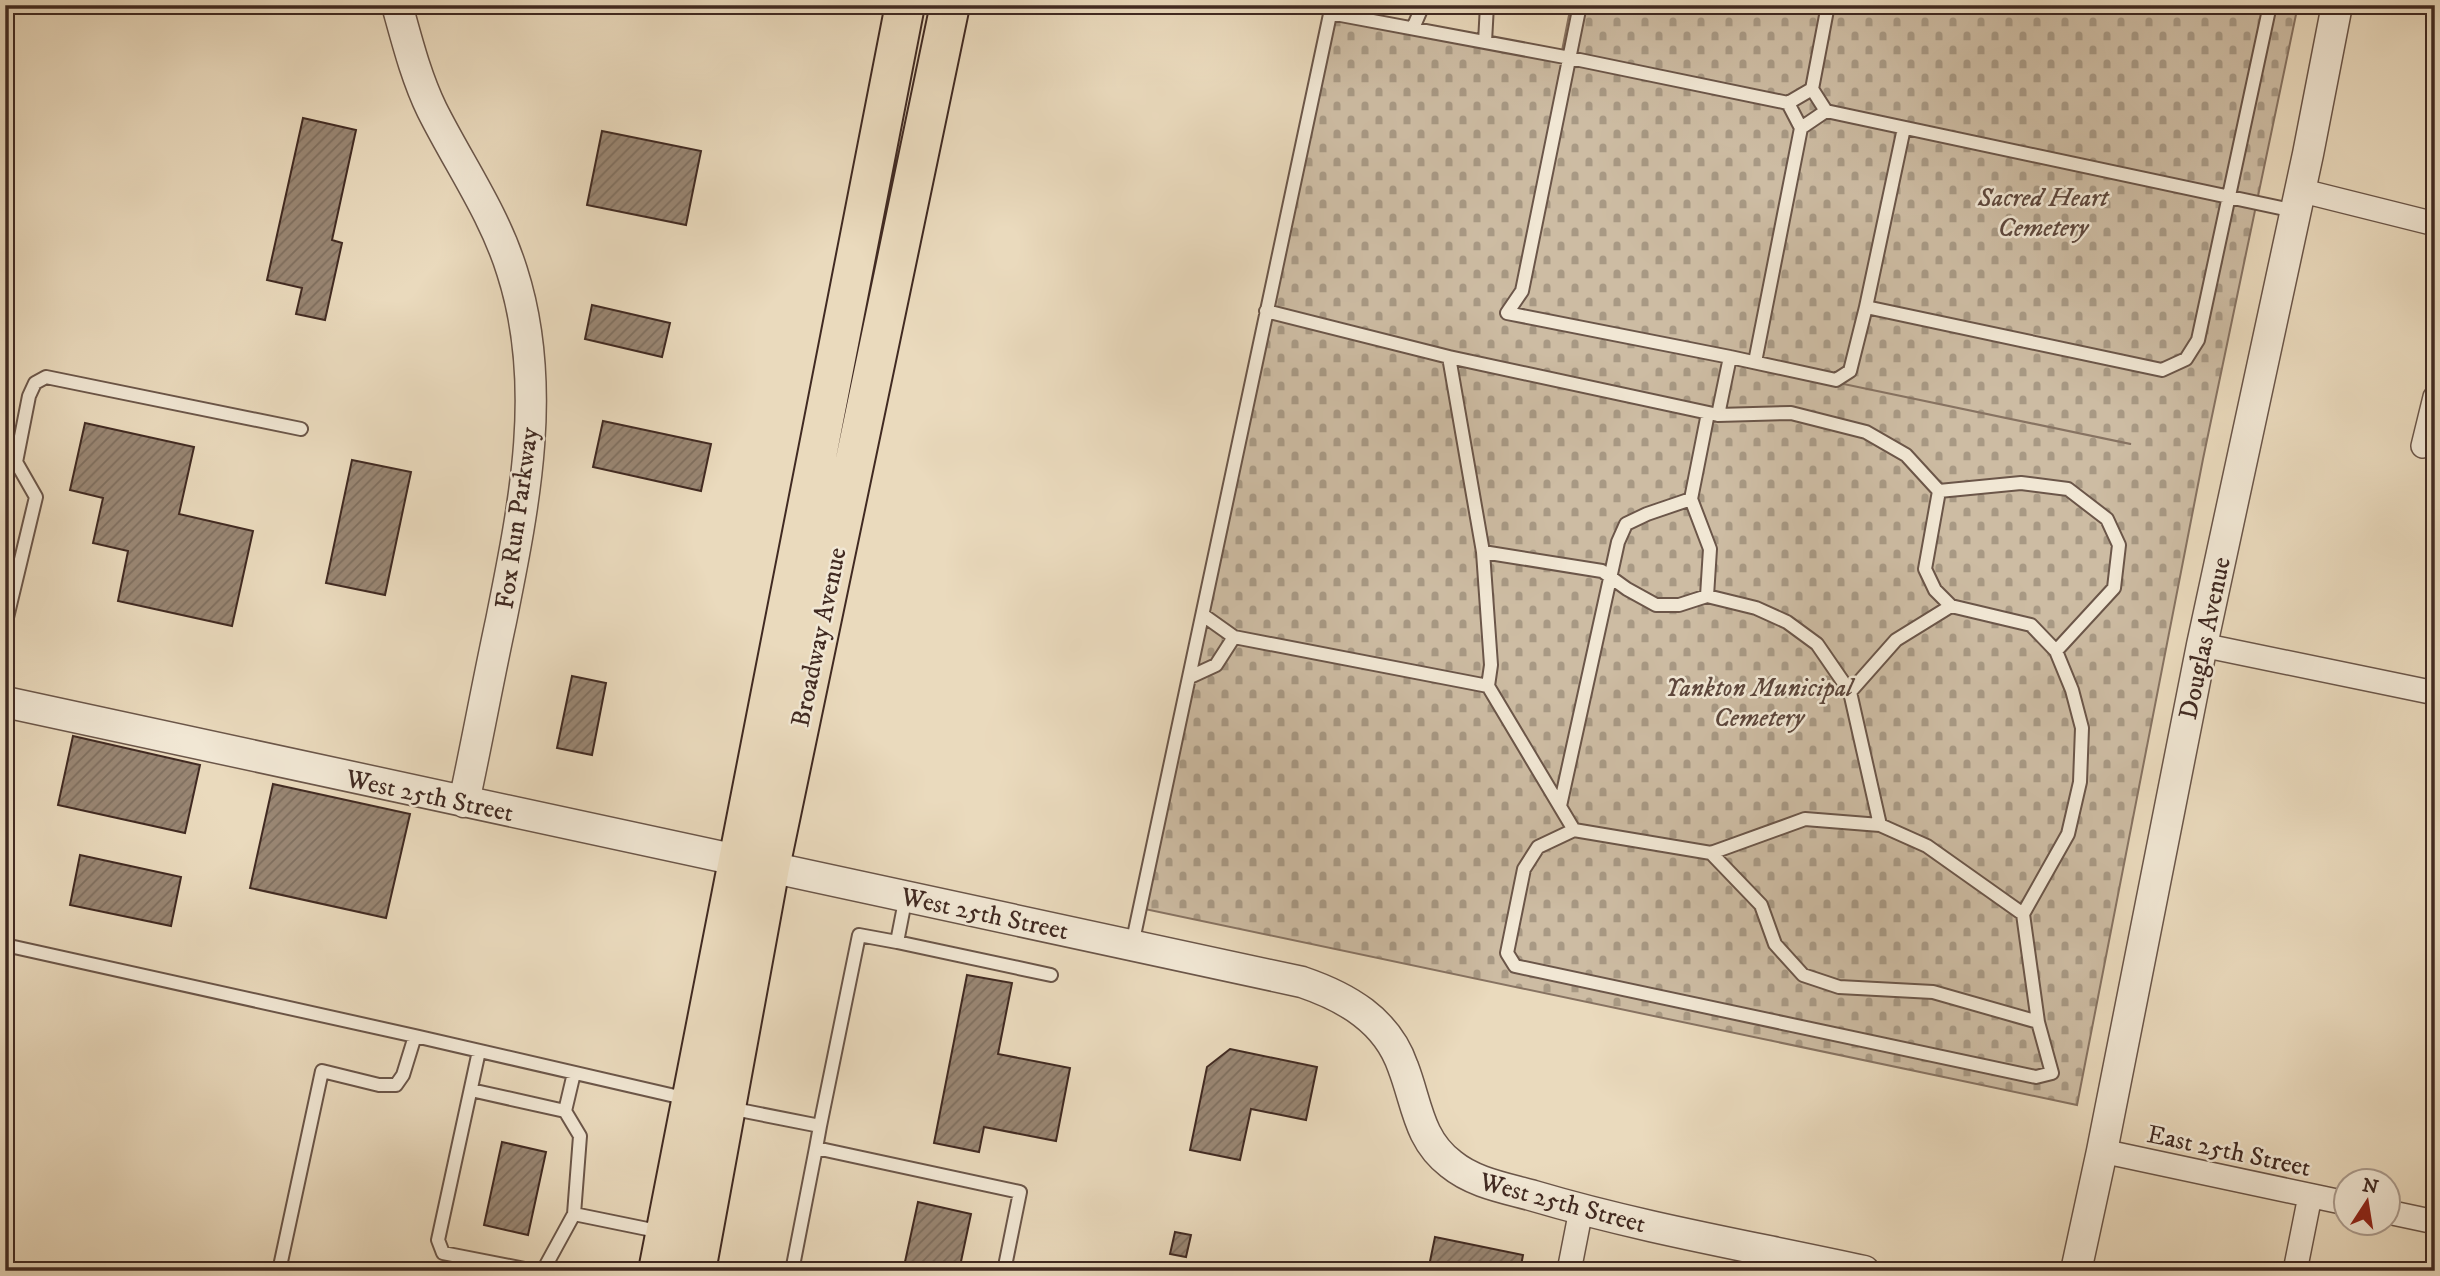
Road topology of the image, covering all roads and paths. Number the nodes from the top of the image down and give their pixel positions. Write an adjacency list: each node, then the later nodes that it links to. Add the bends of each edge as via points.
1 (397, 5): 47 (street, Fox Run Parkway, via 431,109 497,230 518,292 528,350 531,421 518,533)
2 (905, 5): 52 (highway, Broadway Avenue)
3 (950, 5): 52 (highway, Broadway Avenue)
4 (1423, 5): 11 (lane)
5 (1487, 5): 12 (lane)
6 (1580, 5): 13 (lane)
7 (1828, 5): 14 (lane)
8 (2270, 5): 19 (lane)
9 (2337, 5): 20 (street, Douglas Avenue)
10 (1331, 9): 11 (lane); 23 (lane)
11 (1413, 28): 12 (lane)
12 (1485, 42): 13 (lane)
13 (1570, 58): 15 (lane); 25 (lane, via 1522,291 1507,313)
14 (1812, 89): 15 (lane); 16 (lane)
15 (1788, 103): 17 (lane)
16 (1826, 111): 17 (lane); 18 (lane)
17 (1801, 128): 26 (lane)
18 (1904, 128): 19 (lane); 22 (lane)
19 (2228, 197): 20 (lane); 22 (lane, via 2198,340 2186,359 2162,370)
20 (2297, 200): 21 (street); 40 (street, Douglas Avenue)
21 (2435, 224)
22 (1866, 307): 26 (lane, via 1850,371 1836,380)
23 (1266, 311): 24 (lane); 37 (lane)
24 (1449, 356): 28 (lane); 33 (lane)
25 (1731, 357): 26 (lane); 28 (lane)
26 (1755, 362)
27 (2435, 397): 30 (street)
28 (1713, 414): 31 (lane, via 1791,413 1866,432 1906,455); 32 (lane)
29 (301, 429): 38 (lane, via 46,377 35,383 16,462 36,497)
30 (2423, 446)
31 (1939, 491): 36 (lane, via 1925,569); 41 (lane, via 2021,484 2068,489 2107,519 2119,545 2114,587)
32 (1691, 499): 34 (lane, via 1626,524); 35 (lane, via 1710,549)
33 (1483, 552): 34 (lane, via 1602,571); 43 (lane, via 1491,665)
34 (1611, 578): 35 (lane, via 1656,605 1679,605); 48 (lane)
35 (1707, 596): 44 (lane, via 1756,608 1787,622 1816,644)
36 (1951, 606): 41 (lane, via 2031,625); 44 (lane, via 1896,640)
37 (1203, 615): 39 (lane); 42 (lane)
38 (5, 626)
39 (1234, 638): 42 (lane, via 1216,665); 43 (lane)
40 (2202, 645): 45 (street); 68 (street, Douglas Avenue)
41 (2056, 651): 54 (lane, via 2082,728 2080,782 2068,834)
42 (1191, 677): 57 (lane)
43 (1488, 686): 48 (lane)
44 (1850, 692): 49 (lane)
45 (2435, 693)
46 (5, 702): 47 (street, West 25th Street)
47 (464, 802): 52 (street, West 25th Street)
48 (1560, 806): 50 (lane)
49 (1880, 825): 51 (lane, via 1805,818); 54 (lane, via 1927,846)
50 (1574, 830): 51 (lane); 59 (lane, via 1538,847 1524,869 1507,953 1515,966 2036,1077 2052,1073)
51 (1711, 853): 59 (lane, via 1761,905 1775,944 1803,975 1839,987 1933,992)
52 (753, 863): 53 (street, West 25th Street); 64 (highway, Broadway Avenue)
53 (906, 896): 55 (lane); 57 (street, West 25th Street)
54 (2023, 914): 59 (lane)
55 (897, 942): 58 (lane); 66 (lane, via 859,935)
56 (5, 945): 60 (lane)
57 (1132, 945): 71 (street, West 25th Street, via 1302,982 1354,1005 1385,1033 1403,1065 1419,1122 1434,1149 1449,1163 1468,1177)
58 (1051, 975)
59 (2038, 1021)
60 (415, 1036): 61 (lane); 78 (lane, via 396,1085 322,1071)
61 (479, 1051): 62 (lane); 63 (lane)
62 (574, 1073): 64 (lane); 65 (lane)
63 (471, 1090): 65 (lane); 77 (lane, via 439,1247 443,1253)
64 (708, 1103): 66 (lane); 75 (highway, Broadway Avenue)
65 (565, 1111): 72 (lane, via 580,1136)
66 (820, 1126): 67 (lane)
67 (816, 1148): 80 (lane); 81 (lane, via 1020,1192)
68 (2102, 1151): 69 (street, East 25th Street); 84 (street, Douglas Avenue)
69 (2310, 1196): 70 (street, East 25th Street); 85 (street)
70 (2332, 1200)
71 (1581, 1210): 76 (street, West 25th Street); 82 (street)
72 (574, 1214): 75 (lane); 77 (lane)
73 (2402, 1215): 74 (street)
74 (2435, 1222)
75 (686, 1241): 79 (highway, Broadway Avenue)
76 (1821, 1266): 83 (street, West 25th Street)
77 (540, 1269)
78 (279, 1271)
79 (658, 1271)
80 (792, 1271)
81 (1004, 1271)
82 (1569, 1271)
83 (1864, 1271)
84 (2076, 1271)
85 (2295, 1271)

